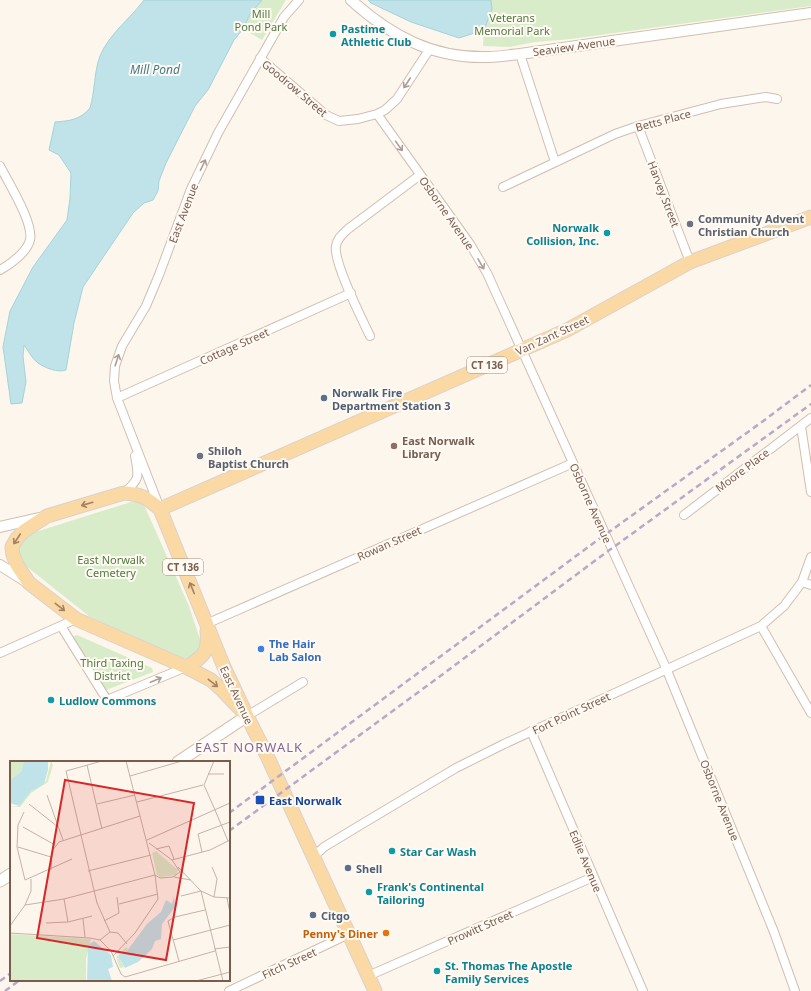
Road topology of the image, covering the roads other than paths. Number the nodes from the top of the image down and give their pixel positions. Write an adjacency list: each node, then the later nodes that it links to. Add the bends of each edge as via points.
1 (298, 0): 6 (street, East Avenue, via 284,17)
2 (351, 0): 4 (street, Seaview Avenue, via 369,17 398,36)
3 (811, 13): 5 (street, Seaview Avenue)
4 (429, 50): 5 (street, Seaview Avenue, via 462,56); 8 (street, one-way to 8, via 397,99)
5 (520, 54): 10 (street)
6 (260, 58): 8 (street, Goodrow Street, via 326,115 340,121 358,120); 20 (street, East Avenue, one-way to 6, via 115,366 122,346 149,300 160,275 191,189 218,133)
7 (777, 99): 9 (street, Betts Place, via 766,97 722,104)
8 (377, 114): 12 (street, Osborne Avenue, one-way to 12)
9 (638, 126): 10 (street, Betts Place); 15 (street, Harvey Street)
10 (555, 162): 13 (street, Betts Place)
11 (0, 166): 16 (street, via 30,230 30,240 25,250)
12 (420, 176): 17 (street, via 348,228 338,239 337,259); 19 (street, Osborne Avenue, one-way to 19, via 470,244 487,273)
13 (502, 187)
14 (811, 217): 15 (main road, Van Zant Street / CT 136)
15 (690, 262): 19 (main road, Van Zant Street / CT 136, via 567,330)
16 (0, 270)
17 (351, 293): 18 (street); 20 (street, Cottage Street)
18 (370, 336)
19 (521, 350): 24 (street, Osborne Avenue); 27 (main road, Van Zant Street / CT 136)
20 (117, 398): 23 (street, East Avenue)
21 (811, 418): 22 (street)
22 (801, 426): 25 (street); 28 (street, Moore Place)
23 (132, 438): 26 (street, East Avenue, via 137,478); 27 (street, East Avenue)
24 (573, 463): 37 (street, Rowan Street); 42 (street, Osborne Avenue)
25 (811, 492)
26 (124, 493): 27 (main road, via 143,496); 29 (main road, one-way to 29)
27 (160, 509): 37 (main road, East Avenue / CT 136, one-way to 27)
28 (684, 515)
29 (47, 516): 30 (street); 34 (main road, one-way to 34, via 24,531 12,547 17,565)
30 (0, 527)
31 (811, 557): 33 (street, Fort Point Street)
32 (0, 565): 34 (street)
33 (802, 582): 35 (street); 39 (street, Fort Point Street, via 784,606)
34 (29, 583): 36 (main road, one-way to 36)
35 (811, 585)
36 (76, 620): 38 (street); 41 (main road)
37 (206, 624): 41 (main road, via 208,642 205,653); 47 (main road, East Avenue / CT 136)
38 (61, 626): 40 (street); 41 (street, one-way to 41, via 107,700)
39 (761, 626): 42 (street, Fort Point Street); 44 (street)
40 (0, 653)
41 (186, 667): 47 (main road, one-way to 47, via 211,680)
42 (666, 668): 48 (street, Fort Point Street); 59 (street, Osborne Avenue, via 774,932)
43 (303, 682): 47 (street)
44 (801, 696): 45 (street); 46 (street)
45 (811, 701)
46 (811, 713)
47 (246, 716): 49 (main road); 50 (main road, East Avenue)
48 (531, 731): 50 (street, Fort Point Street, via 436,779 328,845); 52 (street, Edlie Avenue)
49 (179, 761)
50 (313, 857): 54 (main road, East Avenue)
51 (10, 875): 53 (main road)
52 (593, 877): 55 (street, Prowitt Street); 58 (street, Edlie Avenue)
53 (0, 881)
54 (349, 934): 55 (main road, East Avenue); 56 (street, Fitch Street)
55 (368, 976): 57 (main road, East Avenue)
56 (229, 991)
57 (375, 991)
58 (643, 991)
59 (795, 991)

